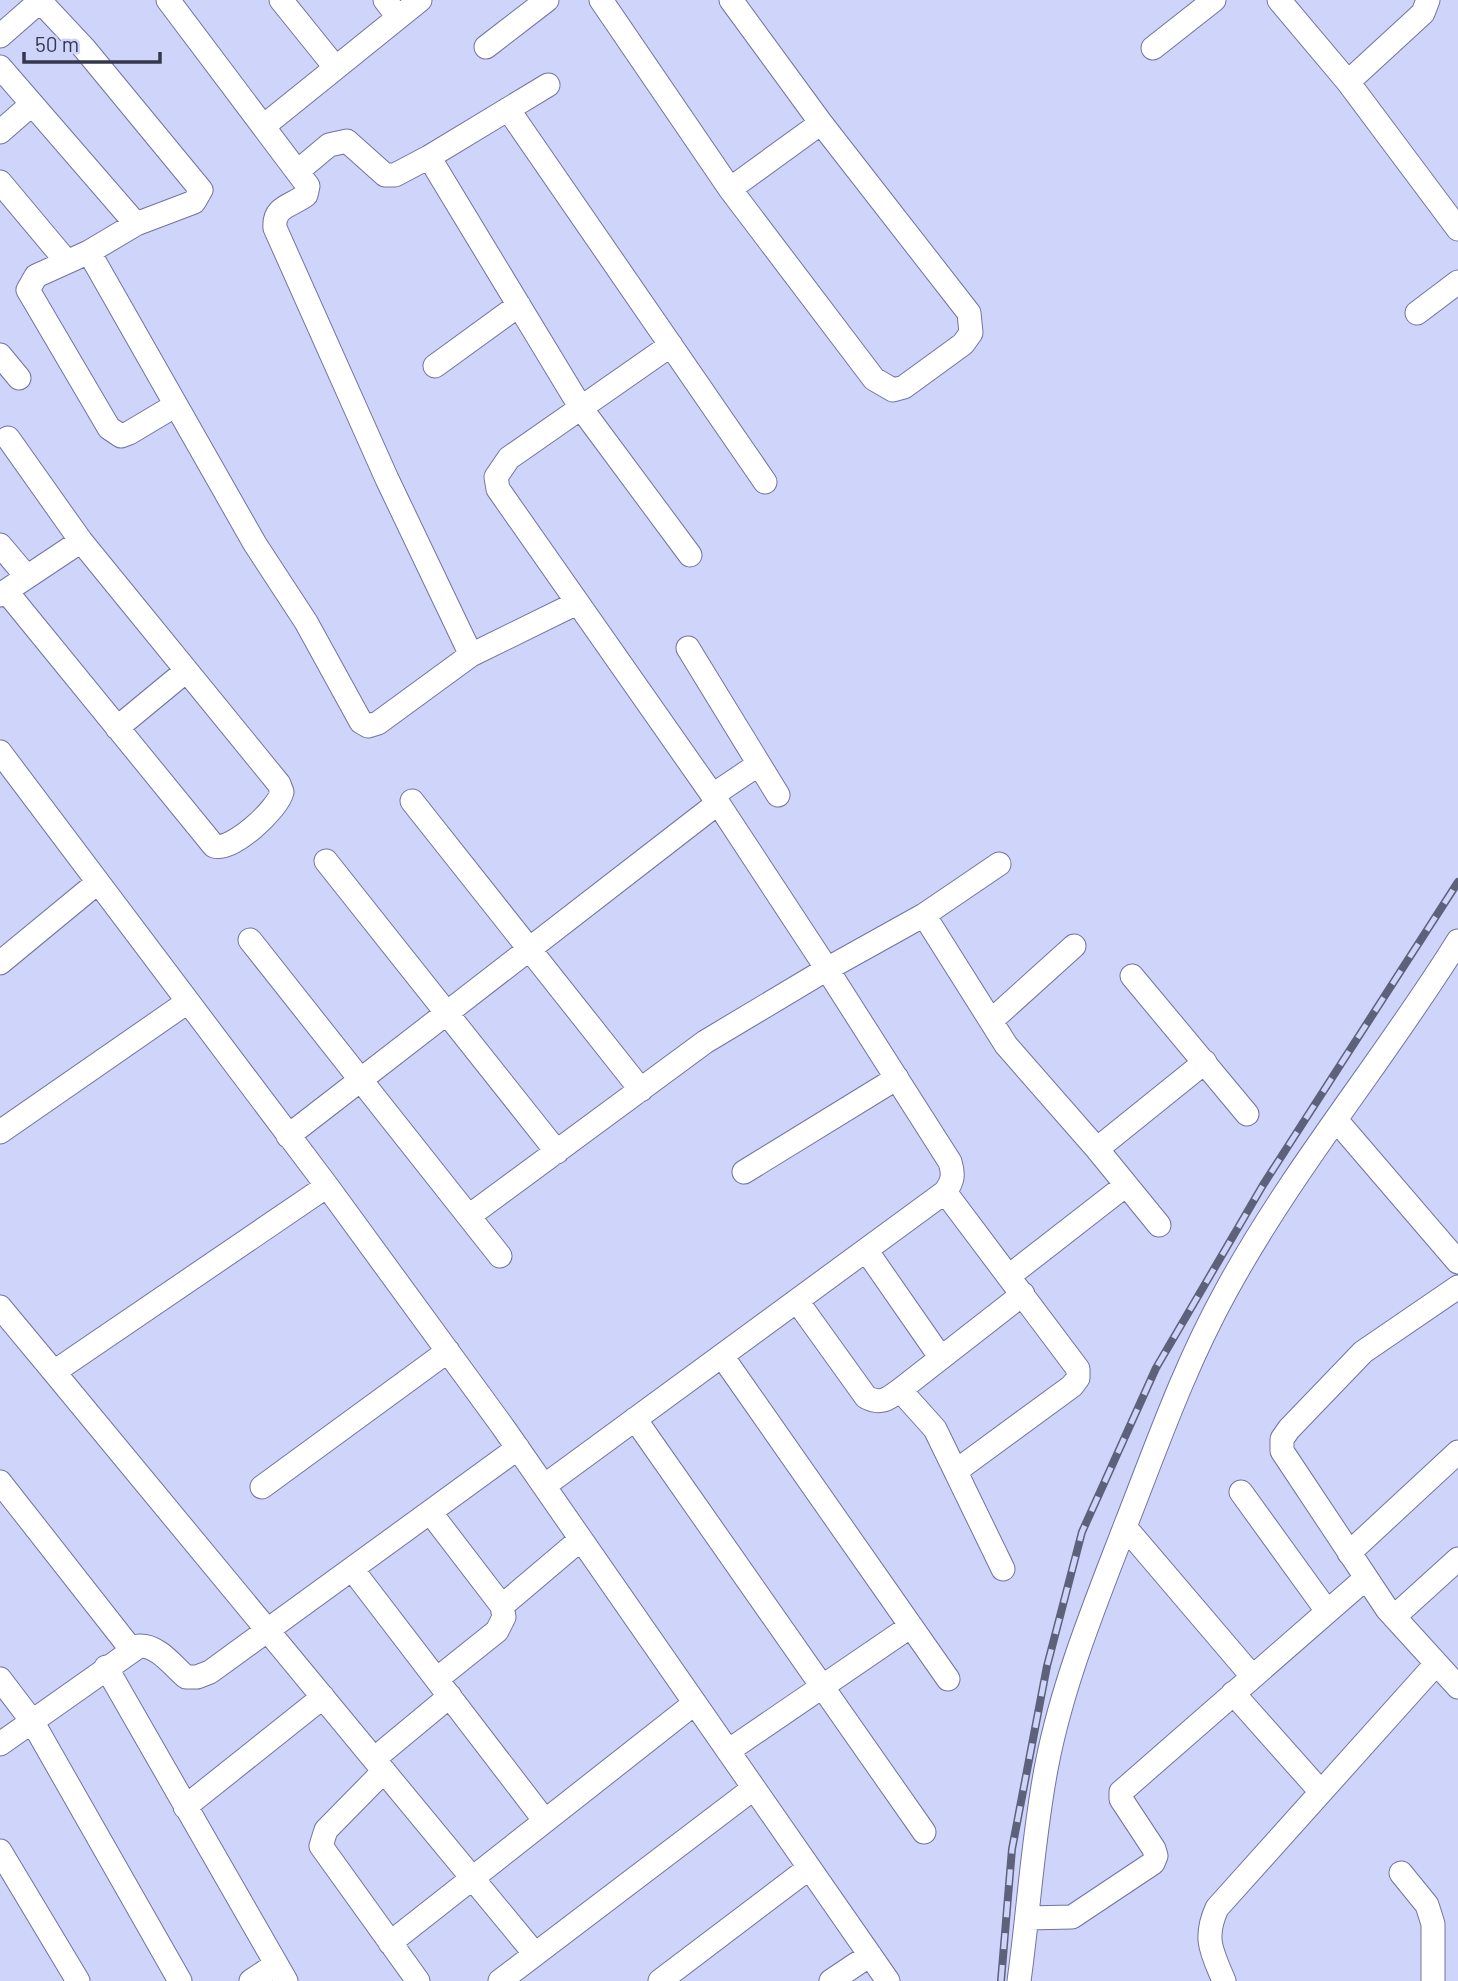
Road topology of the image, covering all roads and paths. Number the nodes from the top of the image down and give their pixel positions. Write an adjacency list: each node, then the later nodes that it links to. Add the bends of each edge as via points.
1 (281, 0): 16 (street)
2 (420, 0): 11 (street)
3 (601, 0): 27 (street)
4 (732, 0): 21 (street)
5 (1214, 0): 14 (street)
6 (1279, 0): 17 (street)
7 (1428, 0): 17 (street, via 1423,13)
8 (40, 1): 12 (street); 28 (street, via 201,190 194,202)
9 (173, 1): 22 (street)
10 (533, 4): 13 (street)
11 (392, 8): 16 (street)
12 (0, 36)
13 (486, 47)
14 (1153, 48)
15 (0, 67): 19 (street)
16 (335, 67): 22 (street)
17 (1348, 82): 29 (street)
18 (548, 85): 20 (street)
19 (32, 104): 23 (street); 28 (street)
20 (508, 109): 24 (street); 35 (street)
21 (821, 123): 27 (street); 27 (street, via 969,313 971,333 963,344 914,380 893,390 874,379)
22 (265, 125): 25 (street)
23 (0, 132)
24 (429, 157): 25 (street, via 395,175 385,175 347,141 338,141); 33 (street)
25 (298, 171): 50 (street, via 308,186 306,195 279,209 275,228)
26 (0, 182): 31 (street)
27 (730, 189)
28 (136, 224): 30 (street)
29 (1458, 229)
30 (89, 252): 31 (street); 39 (street)
31 (67, 262): 39 (street, via 36,276 28,290 109,428 121,436)
32 (1458, 282): 34 (street)
33 (519, 305): 37 (street); 40 (street)
34 (1418, 313)
35 (671, 345): 40 (street); 42 (street)
36 (0, 355): 38 (street)
37 (435, 366)
38 (19, 378)
39 (176, 405): 50 (street, via 360,722 368,726 378,723)
40 (581, 408): 45 (street); 48 (street, via 509,458 496,478 498,489)
41 (8, 438): 43 (street)
42 (765, 482)
43 (81, 541): 46 (street); 51 (street)
44 (0, 544): 46 (street)
45 (690, 555)
46 (27, 577): 47 (street)
47 (3, 593): 52 (street)
48 (578, 603): 50 (street); 56 (street)
49 (688, 648): 54 (street)
50 (471, 655)
51 (186, 671): 52 (street); 52 (street, via 279,784 282,792 274,809 231,844 214,846)
52 (117, 728)
53 (0, 752): 60 (street)
54 (759, 764): 55 (street); 56 (street)
55 (778, 794)
56 (716, 799): 65 (street); 67 (street)
57 (412, 801): 65 (street)
58 (326, 861): 70 (street)
59 (999, 864): 61 (street)
60 (97, 883): 66 (street); 69 (street)
61 (923, 915): 67 (street); 71 (street)
62 (250, 940): 74 (street)
63 (1458, 941): 77 (street)
64 (1074, 946): 71 (street)
65 (530, 949): 70 (street); 75 (street)
66 (0, 962)
67 (827, 969): 73 (street); 75 (street, via 705,1042)
68 (1132, 976): 72 (street)
69 (186, 1003): 78 (street); 79 (street)
70 (447, 1013): 74 (street); 81 (street)
71 (992, 1020): 80 (street, via 1024,1067)
72 (1205, 1062): 76 (street); 80 (street)
73 (897, 1079): 82 (street); 85 (street, via 950,1162 954,1173)
74 (360, 1080): 79 (street); 86 (street)
75 (641, 1090): 81 (street)
76 (1247, 1114)
77 (1337, 1121): 90 (street); 110 (street, via 1225,1291 1180,1384)
78 (0, 1132)
79 (288, 1136): 84 (street)
80 (1097, 1149): 83 (street)
81 (557, 1152): 86 (street)
82 (744, 1172)
83 (1126, 1185): 87 (street); 91 (street)
84 (327, 1186): 96 (street); 99 (street)
85 (945, 1192): 88 (street); 91 (street)
86 (469, 1216): 89 (street)
87 (1159, 1225)
88 (866, 1250): 94 (street); 98 (street)
89 (500, 1256)
90 (1458, 1262)
91 (1009, 1276): 93 (street)
92 (1458, 1287): 112 (street, via 1363,1352 1282,1439 1287,1460)
93 (1023, 1294): 98 (street); 104 (street, via 1074,1360 1078,1378)
94 (797, 1301): 97 (street); 100 (street, via 866,1397 884,1401)
95 (0, 1307): 99 (street)
96 (448, 1351): 102 (street); 107 (street)
97 (722, 1356): 101 (street); 120 (street)
98 (940, 1359): 100 (street)
99 (54, 1372): 121 (street)
100 (900, 1390): 104 (street, via 925,1414)
101 (635, 1419): 106 (street); 128 (street)
102 (518, 1448): 106 (street); 109 (street)
103 (1458, 1452): 112 (street)
104 (956, 1471): 115 (street)
105 (0, 1482): 122 (street)
106 (544, 1486): 111 (street)
107 (262, 1487)
108 (1241, 1492): 118 (street)
109 (430, 1512): 114 (street); 117 (street)
110 (1125, 1527): 125 (street); 147 (street, via 1064,1698 1047,1763)
111 (581, 1539): 117 (street); 133 (street)
112 (1349, 1553): 116 (street)
113 (1458, 1559): 119 (street)
114 (352, 1569): 121 (street); 130 (street)
115 (1003, 1569)
116 (1366, 1577): 118 (street); 119 (street)
117 (502, 1606): 130 (street, via 504,1617 497,1631)
118 (1327, 1611): 125 (street)
119 (1394, 1617): 123 (street)
120 (911, 1626): 127 (street); 128 (street)
121 (268, 1630): 122 (street, via 197,1677 186,1677 148,1646); 132 (street)
122 (131, 1649): 124 (street)
123 (1435, 1665): 129 (street); 139 (street)
124 (106, 1667): 134 (street); 140 (street)
125 (1252, 1676): 131 (street)
126 (0, 1679): 134 (street)
127 (947, 1679)
128 (822, 1686): 136 (street); 142 (street)
129 (1458, 1687)
130 (443, 1688): 137 (street); 141 (street)
131 (1233, 1693): 139 (street); 147 (street, via 1121,1792 1121,1799 1154,1849 1153,1863 1072,1917)
132 (323, 1697): 137 (street); 140 (street)
133 (695, 1703): 136 (street); 141 (street)
134 (32, 1721): 135 (street); 154 (street)
135 (0, 1744)
136 (728, 1751): 138 (street)
137 (379, 1765): 146 (street); 148 (street, via 326,1830 321,1846)
138 (754, 1788): 144 (street); 150 (street)
139 (1321, 1792): 161 (street, via 1217,1908 1209,1944)
140 (185, 1807): 151 (street)
141 (545, 1821): 146 (street)
142 (924, 1832)
143 (0, 1851): 153 (street)
144 (809, 1868): 149 (street); 152 (street)
145 (1401, 1873): 162 (street, via 1427,1905 1433,1924)
146 (472, 1878): 148 (street); 150 (street)
147 (1027, 1917): 160 (street)
148 (390, 1943): 156 (street)
149 (870, 1955): 158 (street); 159 (street)
150 (528, 1967): 157 (street)
151 (280, 1973): 155 (street)
152 (670, 1978)
153 (79, 1981)
154 (180, 1981)
155 (251, 1981)
156 (418, 1981)
157 (500, 1981)
158 (831, 1981)
159 (888, 1981)
160 (1019, 1981)
161 (1224, 1981)
162 (1433, 1981)

